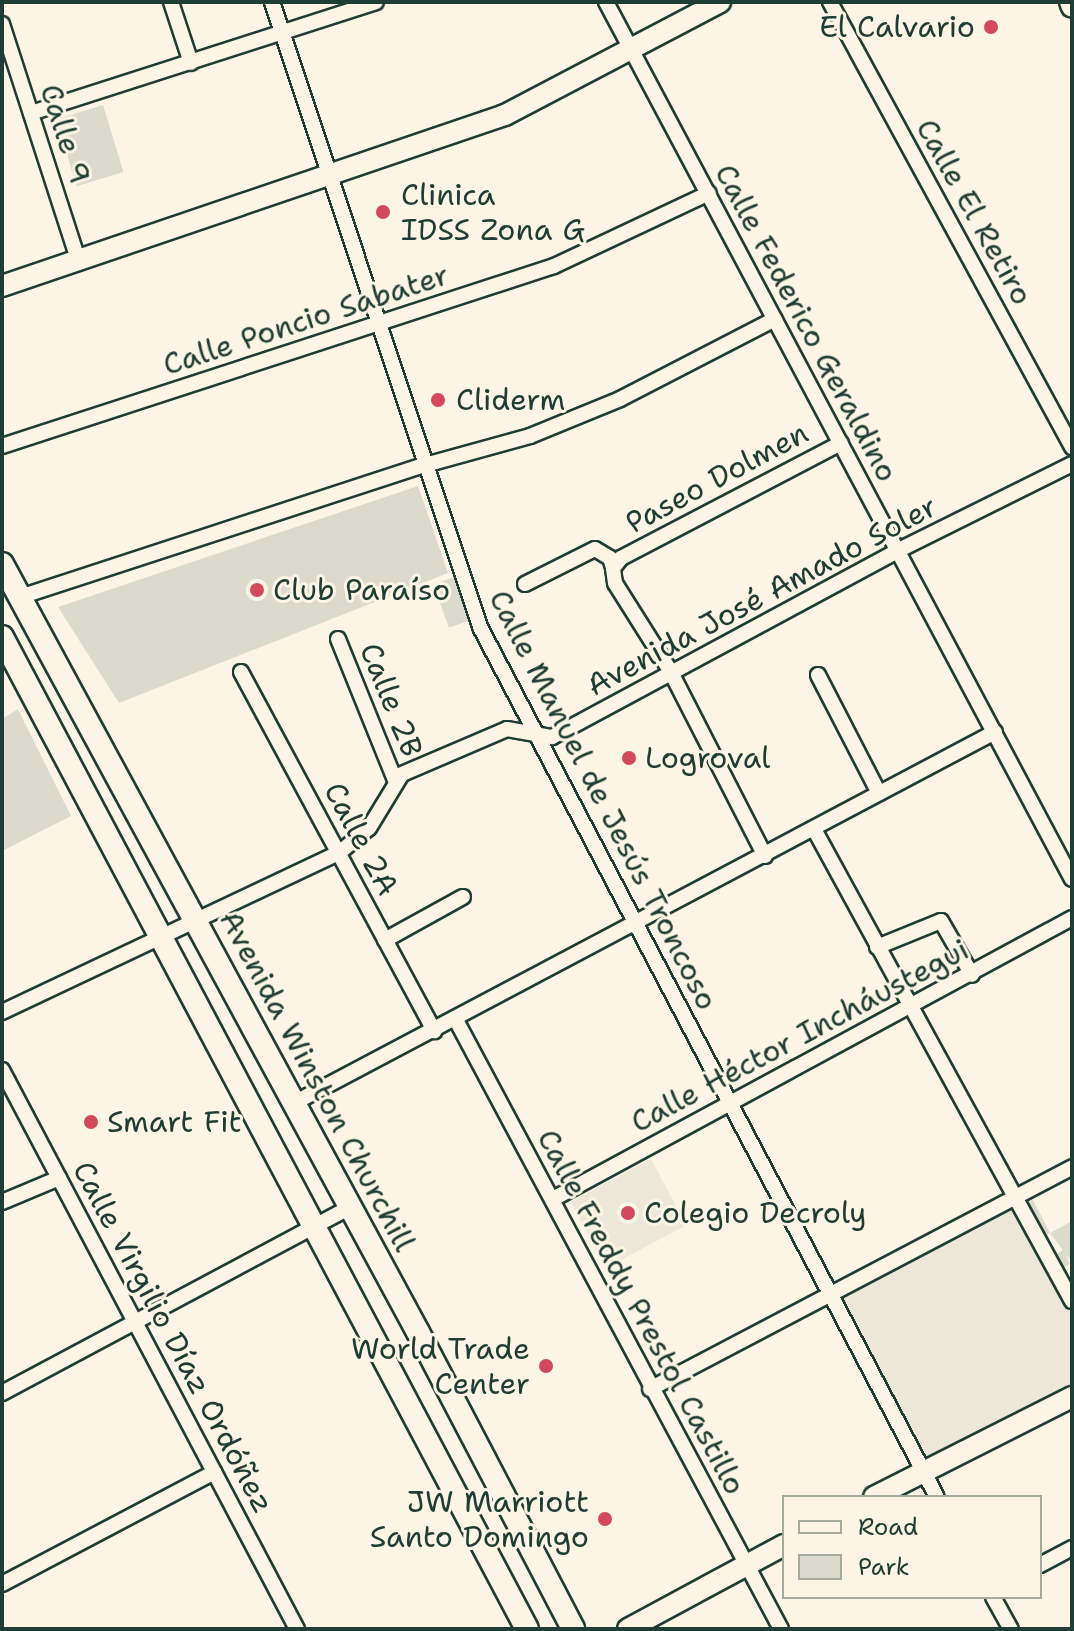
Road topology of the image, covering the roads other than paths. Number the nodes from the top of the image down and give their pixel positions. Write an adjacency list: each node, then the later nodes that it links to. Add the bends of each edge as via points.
1 (171, 2): 10 (street)
2 (272, 2): 8 (street, Calle Manuel de Jesús Troncoso)
3 (376, 2): 8 (street)
4 (606, 2): 9 (street, Calle Federico Geraldino)
5 (720, 2): 9 (street)
6 (830, 2): 20 (street, Calle El Retiro)
7 (2, 24): 11 (street, Calle 9)
8 (282, 35): 10 (street); 12 (street, Calle Manuel de Jesús Troncoso)
9 (632, 51): 12 (street, via 505,115); 13 (street, Calle Federico Geraldino)
10 (191, 63): 11 (street)
11 (31, 113): 14 (street, Calle 9)
12 (331, 176): 14 (street); 17 (street, Calle Manuel de Jesús Troncoso)
13 (709, 193): 16 (street, Calle Federico Geraldino); 17 (street, Calle Poncio Sabater, via 554,266)
14 (78, 260): 15 (street)
15 (2, 286)
16 (775, 319): 18 (street, Calle Federico Geraldino); 22 (street, via 620,399 530,436)
17 (378, 323): 19 (street, Calle Poncio Sabater); 22 (street, Calle Manuel de Jesús Troncoso)
18 (841, 443): 23 (street, Calle Federico Geraldino); 25 (street, Paseo Dolmen, via 621,558)
19 (2, 446)
20 (1072, 447)
21 (1072, 464): 23 (street, Avenida José Amado Soler)
22 (425, 465): 27 (street); 34 (street, Calle Manuel de Jesús Troncoso, via 481,629)
23 (895, 552): 31 (street, Avenida José Amado Soler); 33 (street, Calle Federico Geraldino)
24 (2, 564): 27 (main road, Avenida Winston Churchill)
25 (613, 568): 26 (street, via 610,558 595,549); 31 (street, Paseo Dolmen, via 615,583)
26 (525, 584)
27 (20, 597): 42 (main road, Avenida Winston Churchill)
28 (2, 637): 45 (main road)
29 (338, 639): 35 (street, Calle 2B)
30 (241, 672): 38 (street, Calle 2A)
31 (671, 672): 34 (street, Avenida José Amado Soler, via 552,737); 39 (street, Paseo Dolmen)
32 (818, 675): 36 (street)
33 (995, 732): 36 (street); 40 (street, Calle Federico Geraldino)
34 (534, 735): 35 (street, Avenida José Amado Soler, via 511,729 487,736); 44 (street, Calle Manuel de Jesús Troncoso)
35 (395, 780): 38 (street, via 369,828)
36 (879, 793): 37 (street)
37 (814, 829): 39 (street); 47 (street)
38 (339, 853): 42 (street); 46 (street, Calle 2A)
39 (765, 856): 44 (street)
40 (1072, 879)
41 (463, 897): 46 (street)
42 (196, 918): 45 (street); 55 (main road, Avenida Winston Churchill)
43 (1072, 918): 48 (street, Calle Héctor Incháustegui)
44 (634, 923): 51 (street); 54 (street, Calle Manuel de Jesús Troncoso)
45 (161, 936): 50 (street); 62 (main road)
46 (385, 940): 52 (street, Calle 2A)
47 (877, 947): 48 (street, via 941,921); 49 (street)
48 (972, 975): 49 (street, Calle Héctor Incháustegui)
49 (910, 1010): 54 (street, Calle Héctor Incháustegui); 58 (street)
50 (2, 1012)
51 (456, 1020): 52 (street); 59 (street, Calle Freddy Prestol Castillo)
52 (434, 1031): 55 (street)
53 (2, 1070): 57 (street, Calle Virgilio Díaz Ordóñez)
54 (729, 1102): 59 (street, Calle Héctor Incháustegui); 63 (street, Calle Manuel de Jesús Troncoso)
55 (294, 1103): 61 (main road, Avenida Winston Churchill)
56 (1072, 1167): 58 (street)
57 (59, 1178): 60 (street); 65 (street, Calle Virgilio Díaz Ordóñez)
58 (1016, 1196): 63 (street); 64 (street)
59 (553, 1199): 66 (street, Calle Freddy Prestol Castillo)
60 (2, 1202)
61 (351, 1207): 62 (street); 81 (main road, Avenida Winston Churchill)
62 (315, 1228): 65 (street); 80 (main road)
63 (830, 1291): 66 (street); 69 (street, Calle Manuel de Jesús Troncoso)
64 (1072, 1301)
65 (135, 1322): 67 (street); 70 (street, Calle Virgilio Díaz Ordóñez)
66 (650, 1389): 76 (street, Calle Freddy Prestol Castillo)
67 (2, 1393)
68 (1072, 1397): 69 (street)
69 (923, 1471): 71 (street); 72 (street, Calle Manuel de Jesús Troncoso)
70 (214, 1472): 77 (street); 79 (street, Calle Virgilio Díaz Ordóñez)
71 (878, 1495)
72 (936, 1495)
73 (782, 1546): 76 (street)
74 (1072, 1548): 75 (street)
75 (1042, 1564)
76 (746, 1565): 82 (street); 83 (street, Calle Freddy Prestol Castillo)
77 (2, 1584)
78 (994, 1599): 84 (street)
79 (291, 1626)
80 (527, 1629)
81 (573, 1629)
82 (628, 1629)
83 (781, 1629)
84 (1011, 1629)

